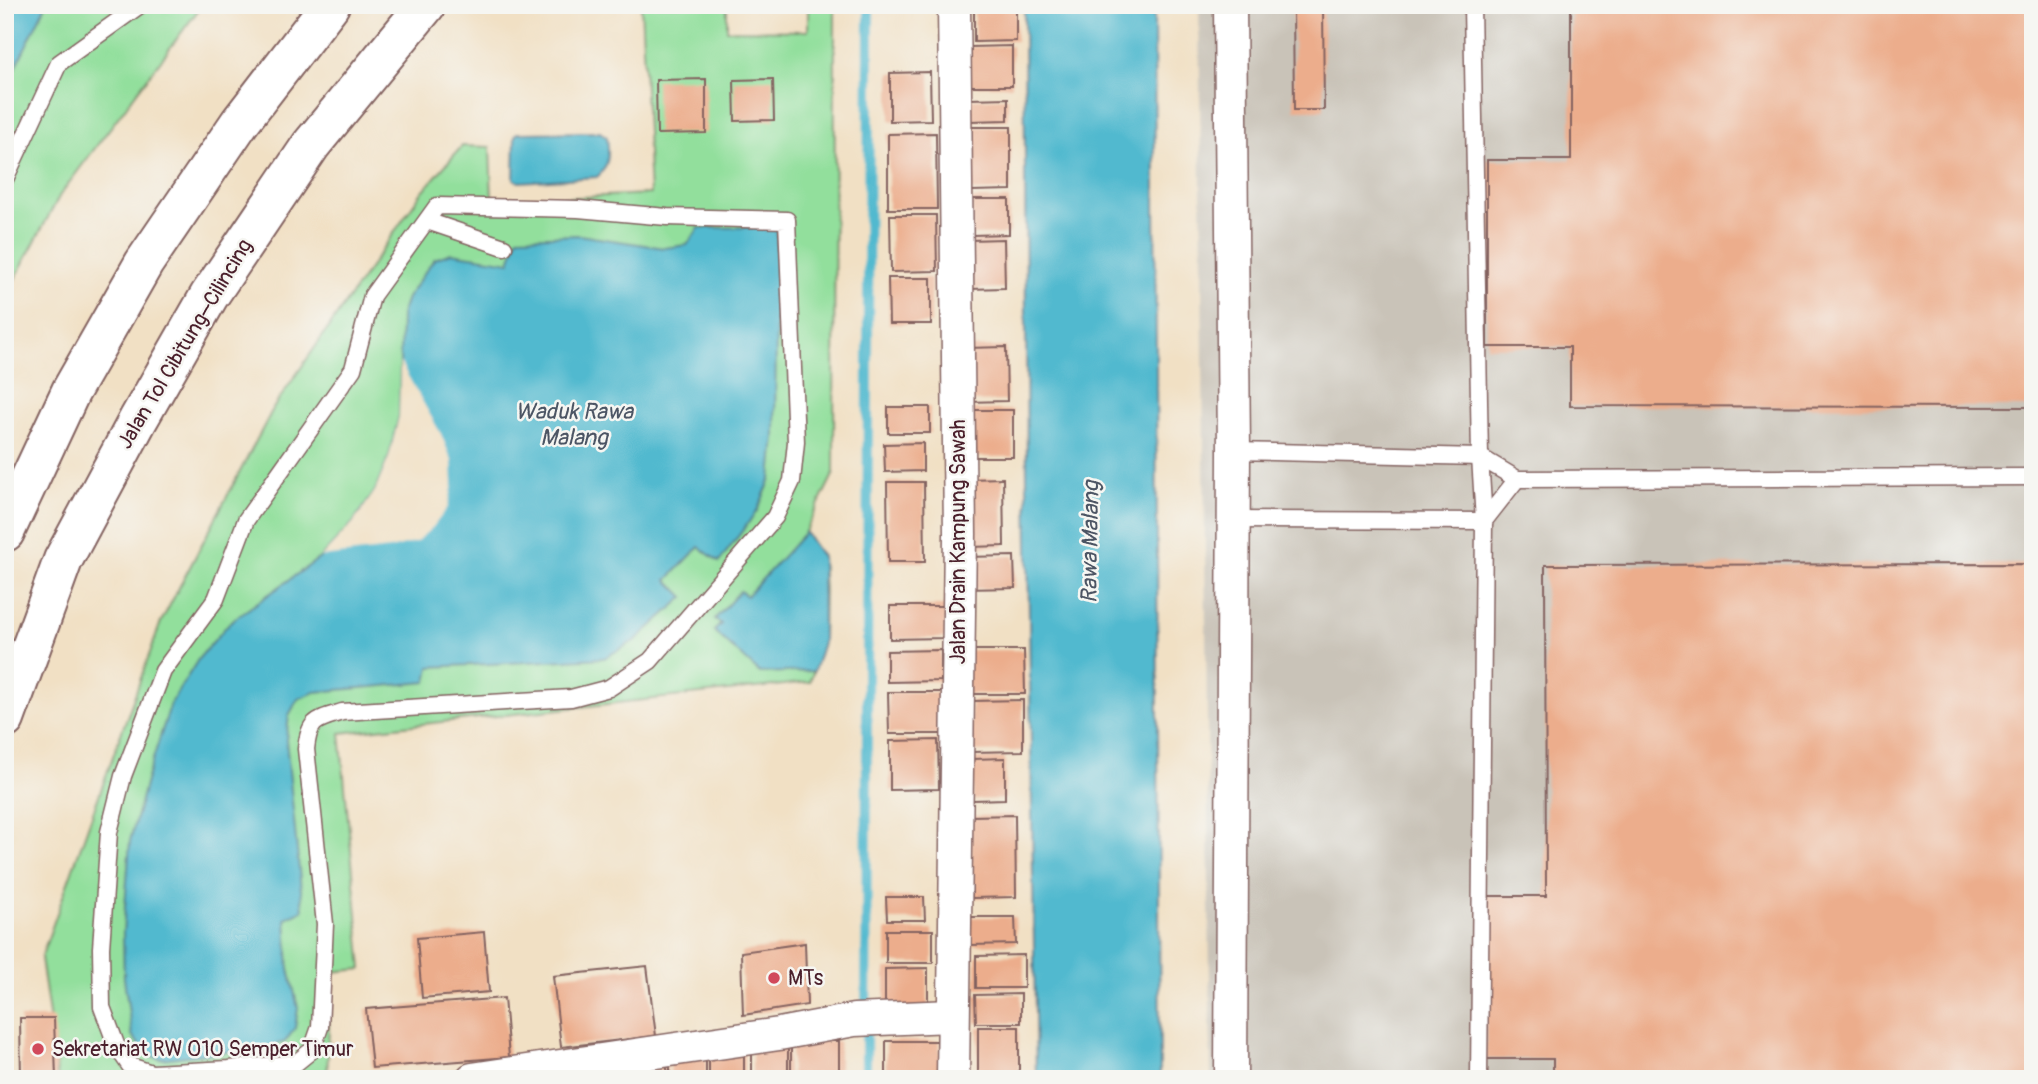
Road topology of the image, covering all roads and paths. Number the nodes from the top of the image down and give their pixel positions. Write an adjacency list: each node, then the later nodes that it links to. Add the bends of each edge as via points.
1 (140, 5): 7 (lane, via 59,63)
2 (330, 5): 16 (highway, via 240,122 144,263 71,391)
3 (426, 5): 17 (highway, Jalan Tol Cibitung–Cilincing, via 311,145 209,296 63,560)
4 (954, 5): 18 (street, Jalan Drain Kampung Sawah, via 960,534)
5 (1230, 5): 10 (street)
6 (1472, 5): 11 (lane)
7 (5, 179)
8 (426, 221): 9 (lane); 19 (lane, via 372,296 353,369 246,520 216,599 163,671 123,776 109,832 102,1007 117,1047 130,1066 152,1073); 19 (lane, via 437,206 787,220 796,442 792,481 775,517 650,661 609,688 571,698 342,712 315,720 306,749 325,924 320,1027 312,1050 296,1063)
9 (504, 247)
10 (1234, 451): 11 (lane); 14 (street)
11 (1480, 457): 13 (lane); 15 (lane)
12 (2033, 477): 13 (lane)
13 (1517, 480): 15 (lane)
14 (1232, 520): 15 (lane); 22 (street)
15 (1484, 521): 23 (lane)
16 (5, 533)
17 (5, 719)
18 (952, 1016): 20 (street, via 854,1020); 21 (street, Jalan Drain Kampung Sawah)
19 (229, 1074)
20 (472, 1079)
21 (953, 1079)
22 (1231, 1079)
23 (1479, 1079)

